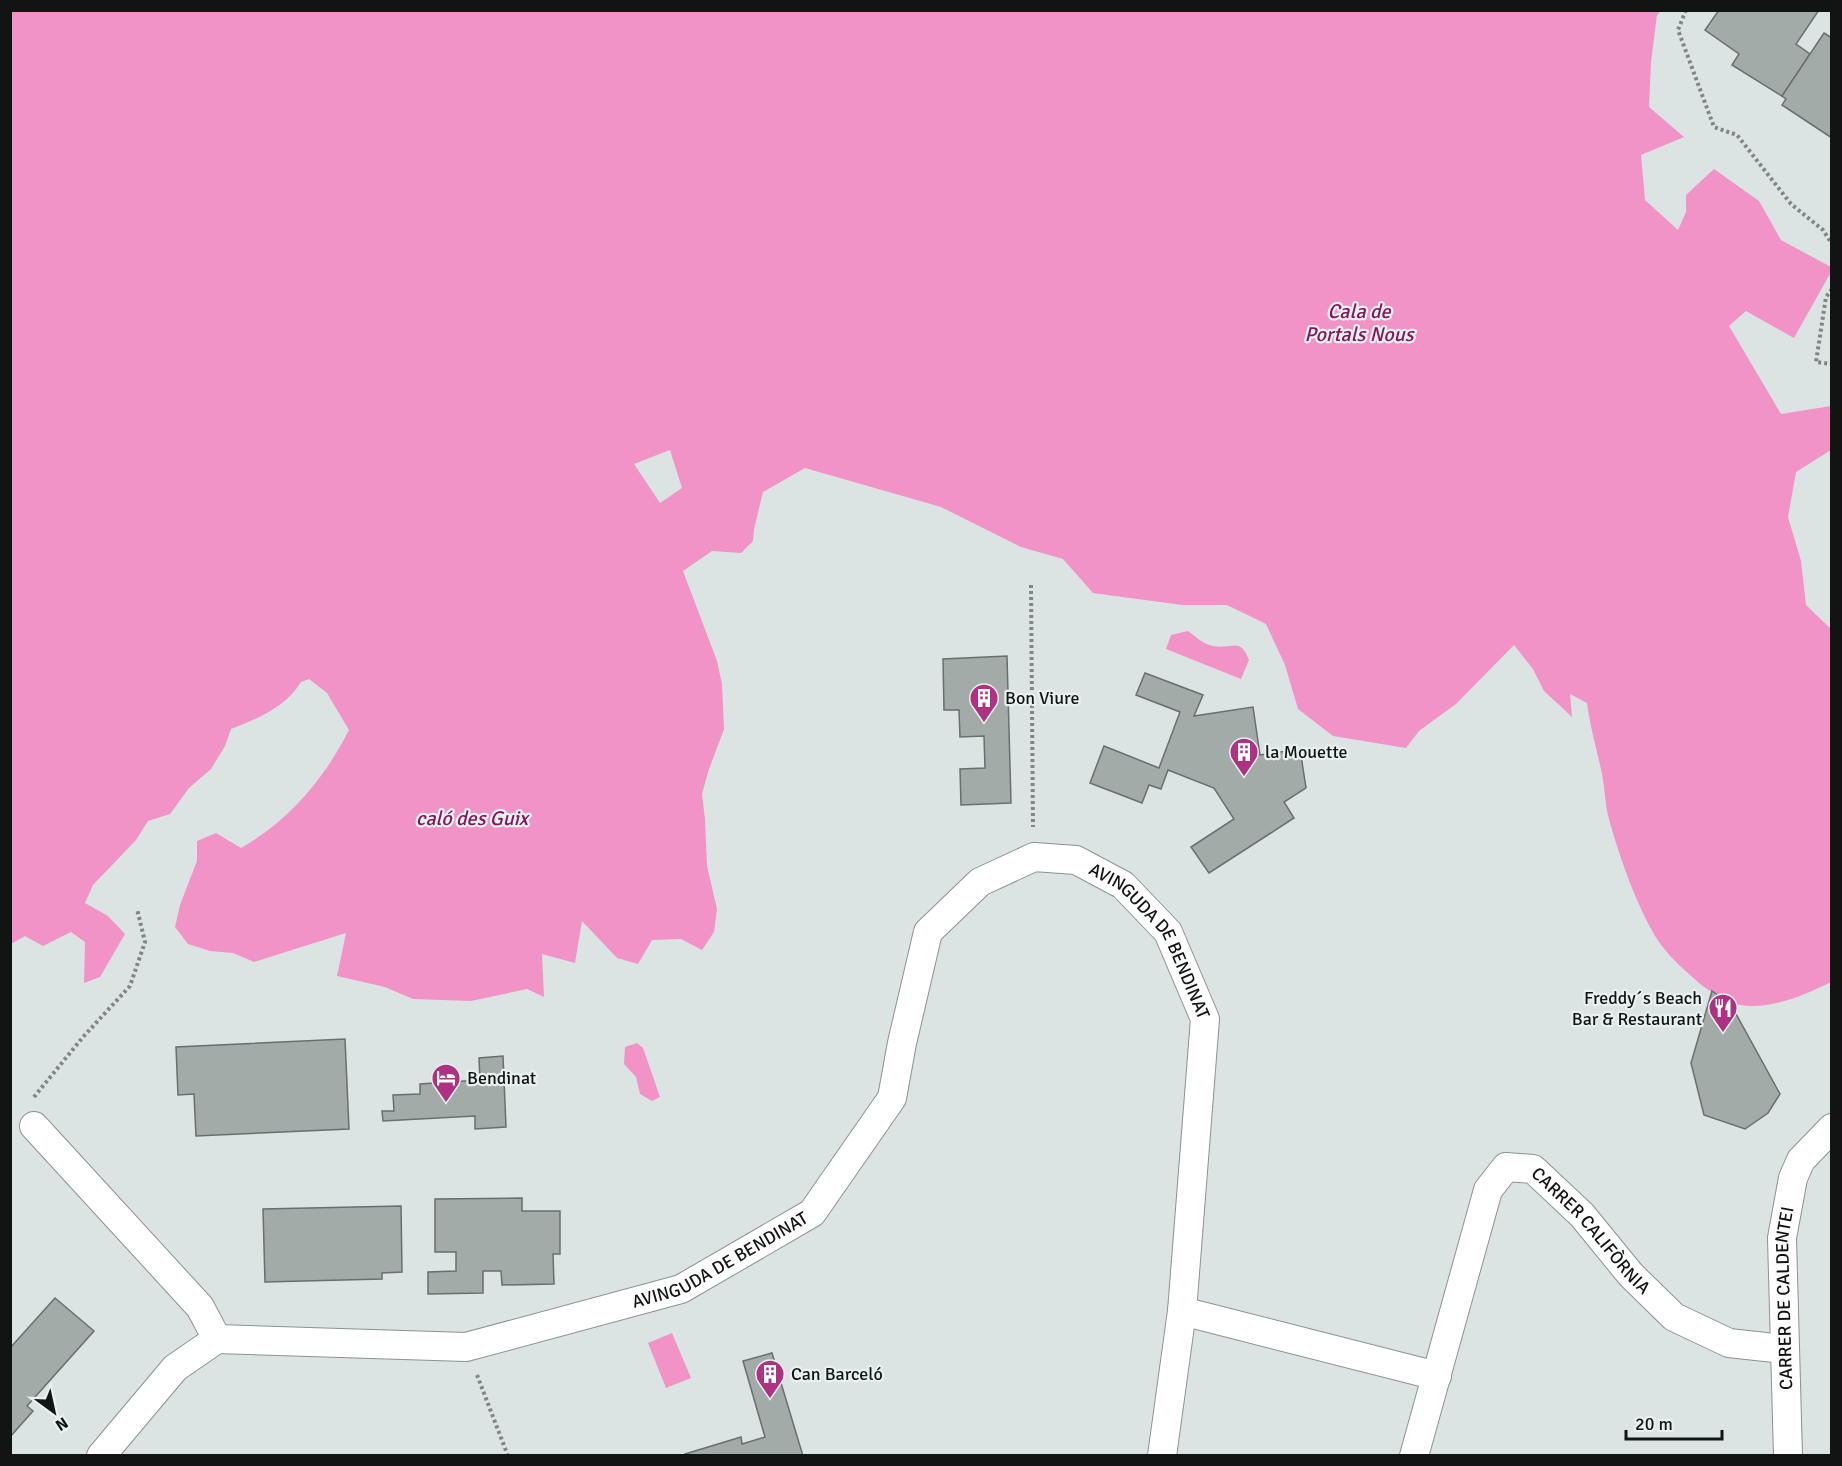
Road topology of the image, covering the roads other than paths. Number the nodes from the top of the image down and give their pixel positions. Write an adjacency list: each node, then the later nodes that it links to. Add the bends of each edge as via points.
1 (34, 1126): 4 (street, via 200,1307)
2 (1832, 1128): 5 (street, CARRER DE CALDENTEI, via 1801,1160 1793,1178 1782,1238)
3 (1182, 1311): 4 (street, AVINGUDA DE BENDINAT, via 1205,1019 1168,932 1123,885 1076,861 1034,857 980,882 928,932 892,1098 812,1213 681,1289 466,1347); 6 (street); 8 (street, AVINGUDA DE BENDINAT)
4 (217, 1339): 7 (street, via 175,1368)
5 (1784, 1349): 6 (street, CARRER CALIFÒRNIA, via 1729,1342 1674,1317 1631,1275 1582,1215 1533,1169 1506,1167 1488,1190); 10 (street, CARRER DE CALDENTEI)
6 (1437, 1376): 9 (street, CARRER CALIFÒRNIA)
7 (101, 1455)
8 (1162, 1455)
9 (1414, 1455)
10 (1788, 1455)

